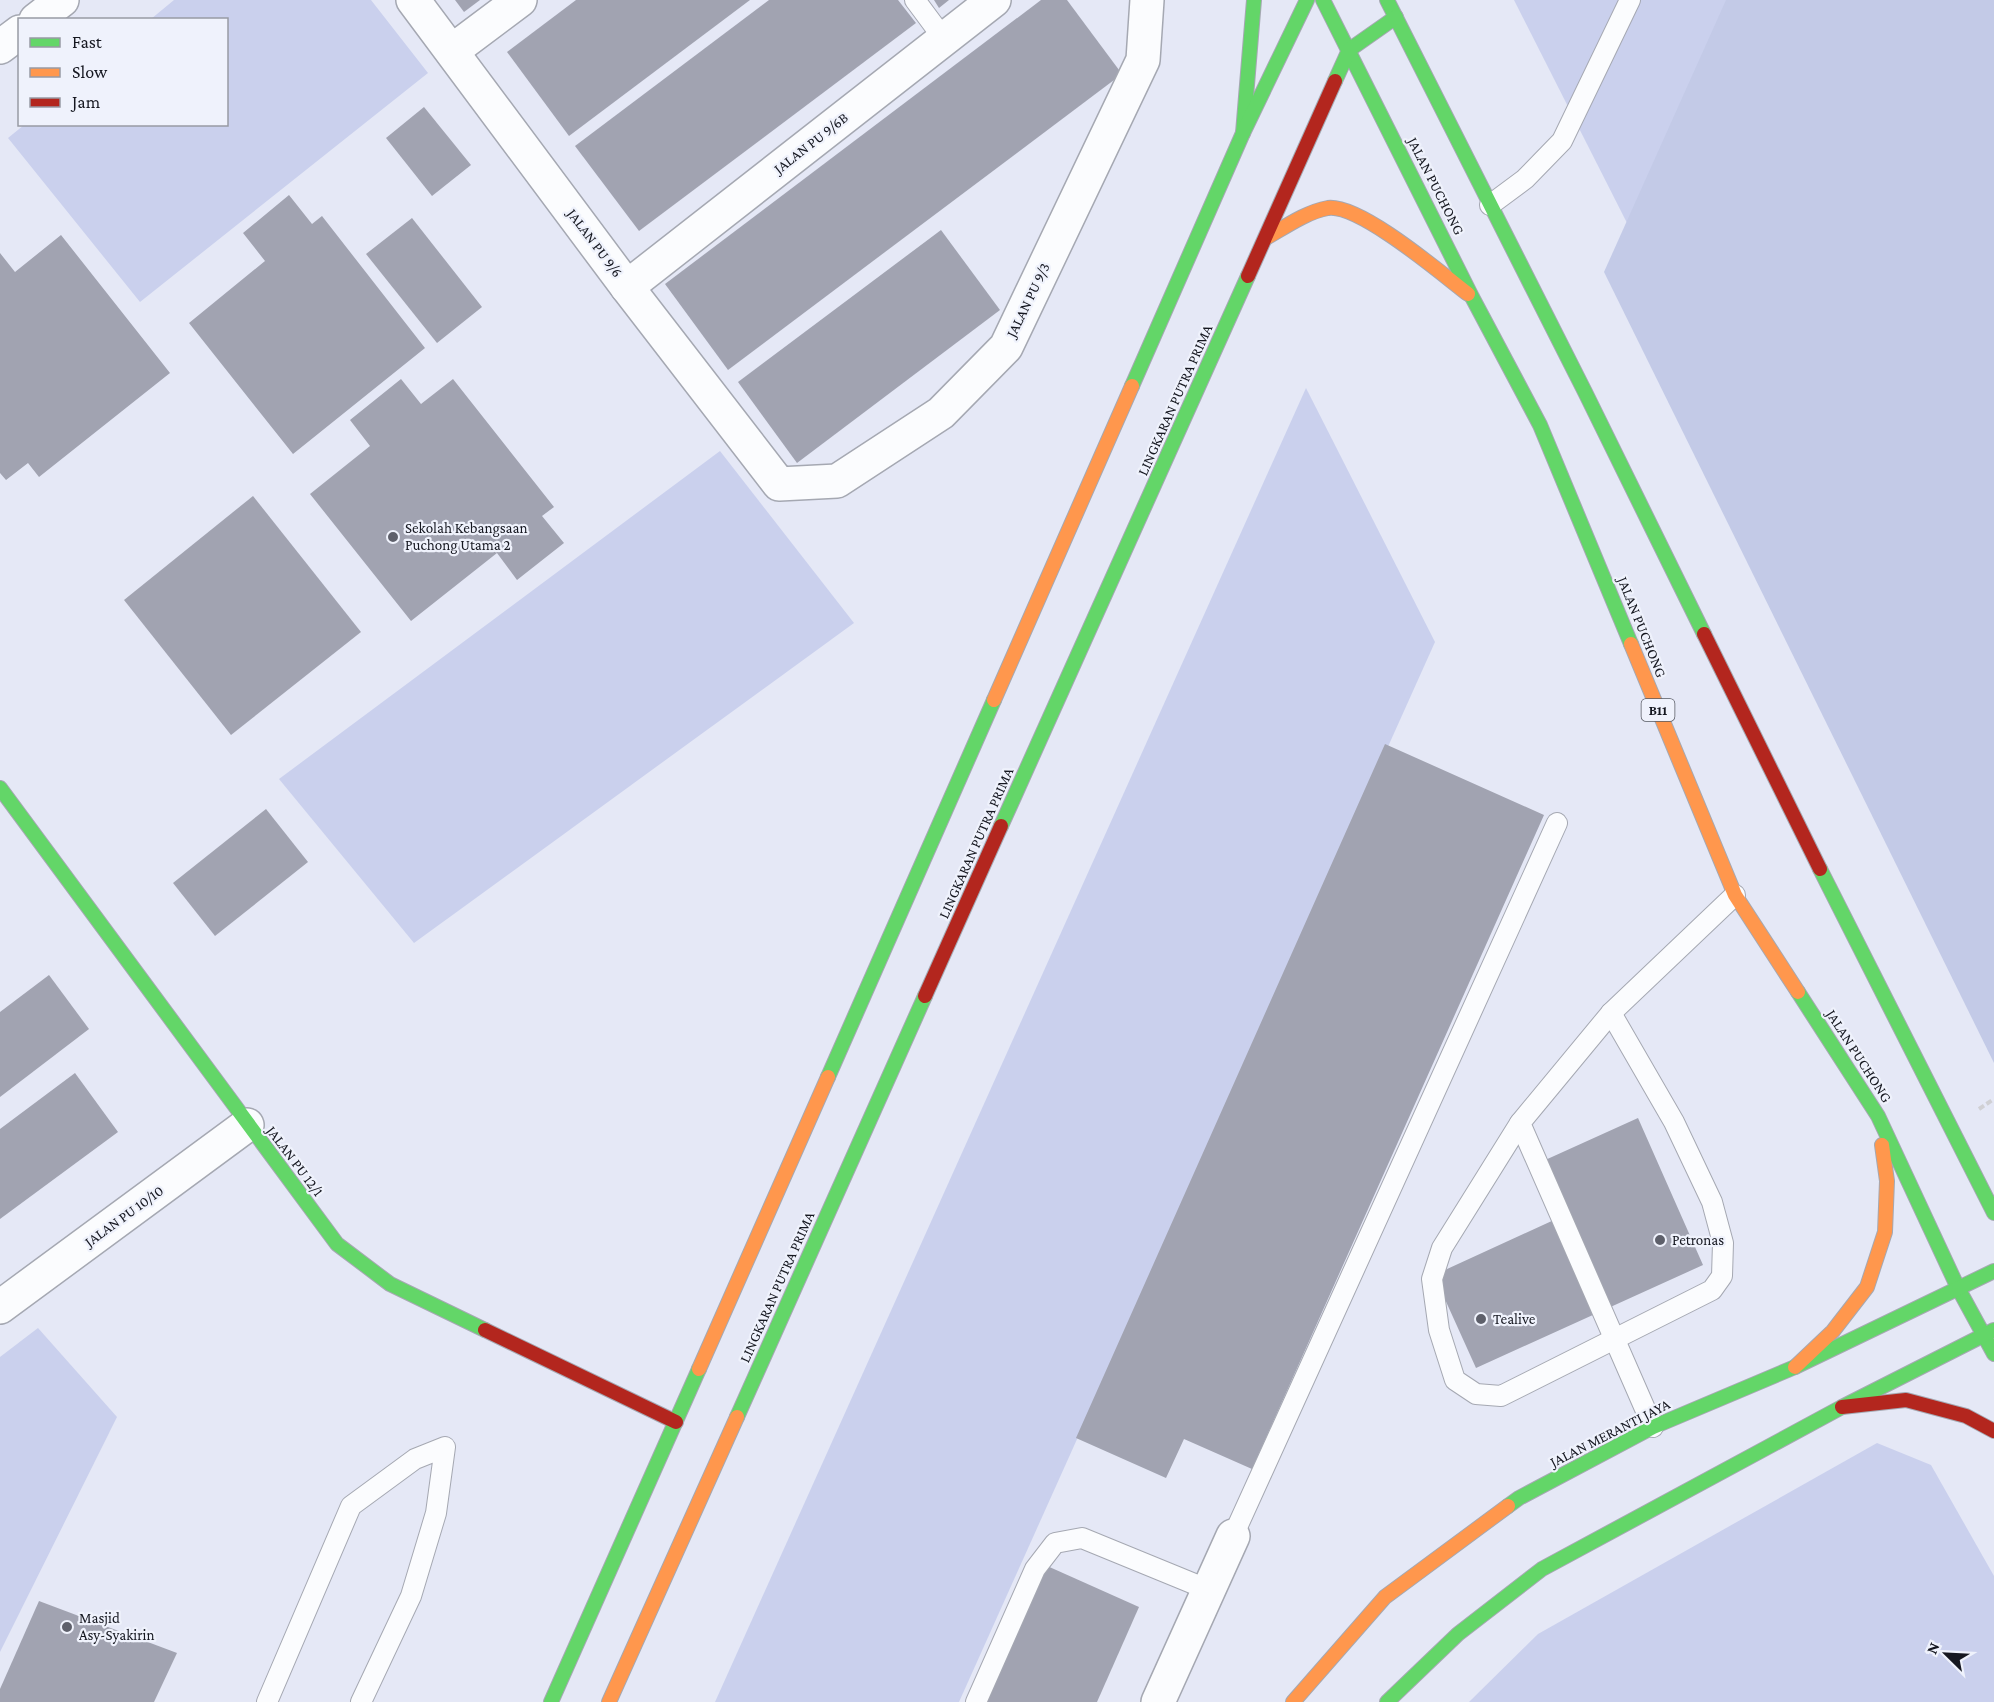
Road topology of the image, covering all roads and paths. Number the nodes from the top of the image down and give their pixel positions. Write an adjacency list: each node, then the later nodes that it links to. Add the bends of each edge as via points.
1 (62, 0): 13 (street)
2 (413, 0): 18 (street, JALAN PU 9/6)
3 (520, 0): 18 (street)
4 (915, 0): 15 (lane)
5 (994, 0): 15 (street, JALAN PU 9/6B)
6 (1147, 0): 24 (street, JALAN PU 9/3, via 1143,60 1006,346 941,413 837,481)
7 (1254, 0): 19 (main road)
8 (1307, 0): 19 (main road)
9 (1323, 0): 17 (main road, JALAN PUCHONG / B11)
10 (1387, 0): 12 (main road)
11 (1630, 0): 20 (lane, via 1562,141 1526,178)
12 (1396, 17): 17 (main road); 20 (main road)
13 (39, 18)
14 (18, 34): 16 (street)
15 (944, 39): 22 (street, JALAN PU 9/6B)
16 (0, 47)
17 (1349, 50): 21 (main road, LINGKARAN PUTRA PRIMA); 23 (main road, JALAN PUCHONG / B11)
18 (452, 51): 22 (street, JALAN PU 9/6)
19 (1242, 133): 41 (main road)
20 (1490, 205): 32 (main road)
21 (1266, 238): 23 (main road, via 1318,212 1337,208 1360,217); 49 (main road, LINGKARAN PUTRA PRIMA)
22 (627, 287): 24 (street, JALAN PU 9/6)
23 (1472, 297): 27 (main road, JALAN PUCHONG / B11, via 1540,425)
24 (779, 484)
25 (0, 788): 31 (main road, JALAN PU 12/1)
26 (1557, 823): 44 (lane)
27 (1735, 895): 28 (lane); 29 (main road, JALAN PUCHONG / B11)
28 (1611, 1013): 30 (lane); 37 (lane, via 1674,1122 1712,1202 1723,1243 1722,1276 1712,1290)
29 (1878, 1116): 34 (main road, JALAN PUCHONG / B11); 39 (main road, via 1887,1181 1885,1232 1867,1287 1833,1331)
30 (1520, 1123): 37 (lane); 37 (lane, via 1442,1248 1432,1279 1439,1330 1455,1380 1476,1394 1501,1396)
31 (247, 1125): 35 (street, JALAN PU 10/10); 41 (main road, JALAN PU 12/1, via 337,1244 390,1284)
32 (1994, 1213)
33 (1994, 1271): 34 (main road, JALAN MERANTI JAYA)
34 (1958, 1288): 36 (main road, JALAN PUCHONG / B11); 39 (main road, JALAN MERANTI JAYA)
35 (0, 1307)
36 (1989, 1333): 38 (main road, JALAN PUCHONG / B11); 40 (main road)
37 (1614, 1340): 42 (lane)
38 (1994, 1354)
39 (1794, 1367): 42 (main road, JALAN MERANTI JAYA)
40 (1842, 1407): 43 (main road, via 1906,1400 1966,1416); 53 (main road, via 1542,1569 1458,1634)
41 (676, 1422): 48 (main road)
42 (1653, 1427): 52 (main road, JALAN MERANTI JAYA, via 1519,1498 1385,1596)
43 (1994, 1431)
44 (1233, 1536): 45 (street)
45 (1209, 1590): 50 (lane, via 1082,1538 1055,1543 1035,1569); 51 (street)
46 (267, 1702): 47 (lane, via 351,1506 415,1459 445,1447 436,1513 411,1596)
47 (362, 1702)
48 (551, 1702)
49 (609, 1702)
50 (976, 1702)
51 (1158, 1702)
52 (1293, 1702)
53 (1387, 1702)

